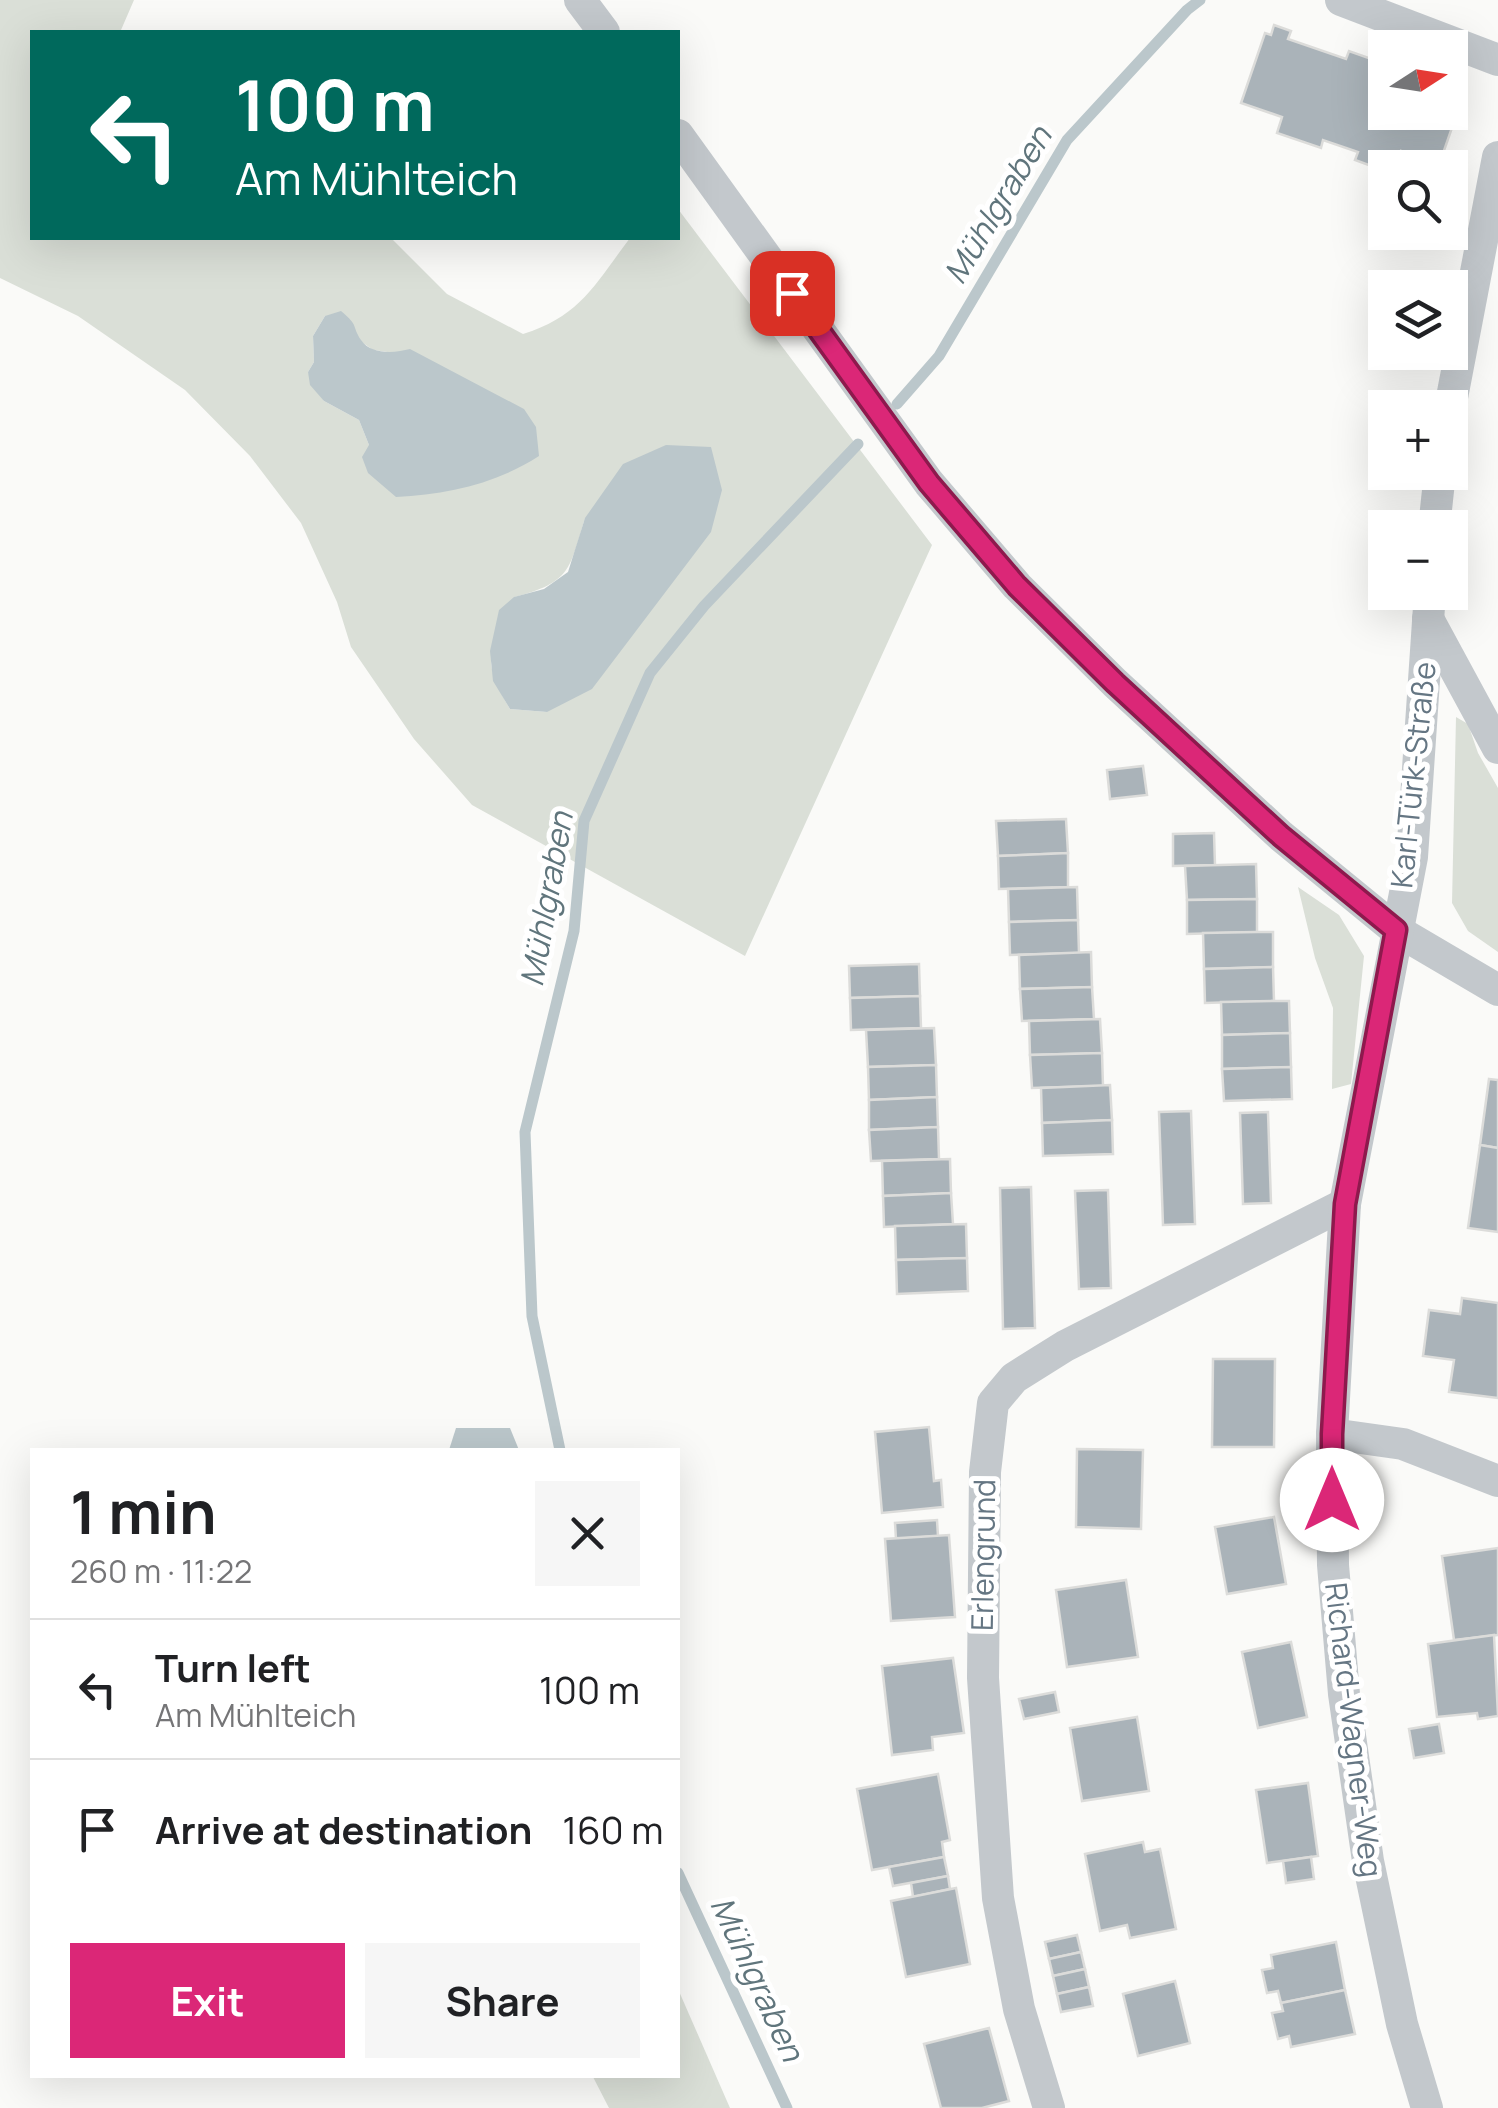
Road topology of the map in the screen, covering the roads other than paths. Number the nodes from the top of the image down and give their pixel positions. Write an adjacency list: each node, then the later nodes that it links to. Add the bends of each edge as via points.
1 (580, 0): 3 (street)
2 (1340, 0): 4 (street)
3 (602, 30)
4 (1498, 60)
5 (680, 138): 12 (street, via 929,483 1017,586 1281,836)
6 (1498, 157): 7 (street)
7 (1491, 235): 8 (street)
8 (1454, 390)
9 (1429, 610): 12 (street, Karl-Türk-Straße, via 1412,857)
10 (1431, 610): 11 (street, Karl-Türk-Straße)
11 (1498, 748)
12 (1396, 930): 13 (street); 14 (street, Richard-Wagner-Weg)
13 (1498, 990)
14 (1345, 1204): 15 (street, Richard-Wagner-Weg); 17 (street, Erlengrund, via 1065,1346 1014,1378 993,1404 984,1472 983,1678 998,1898 1020,2010)
15 (1332, 1434): 16 (street, via 1403,1444); 18 (street, Richard-Wagner-Weg, via 1332,1565 1362,1824 1402,2024)
16 (1498, 1481)
17 (1049, 2108)
18 (1427, 2108)

